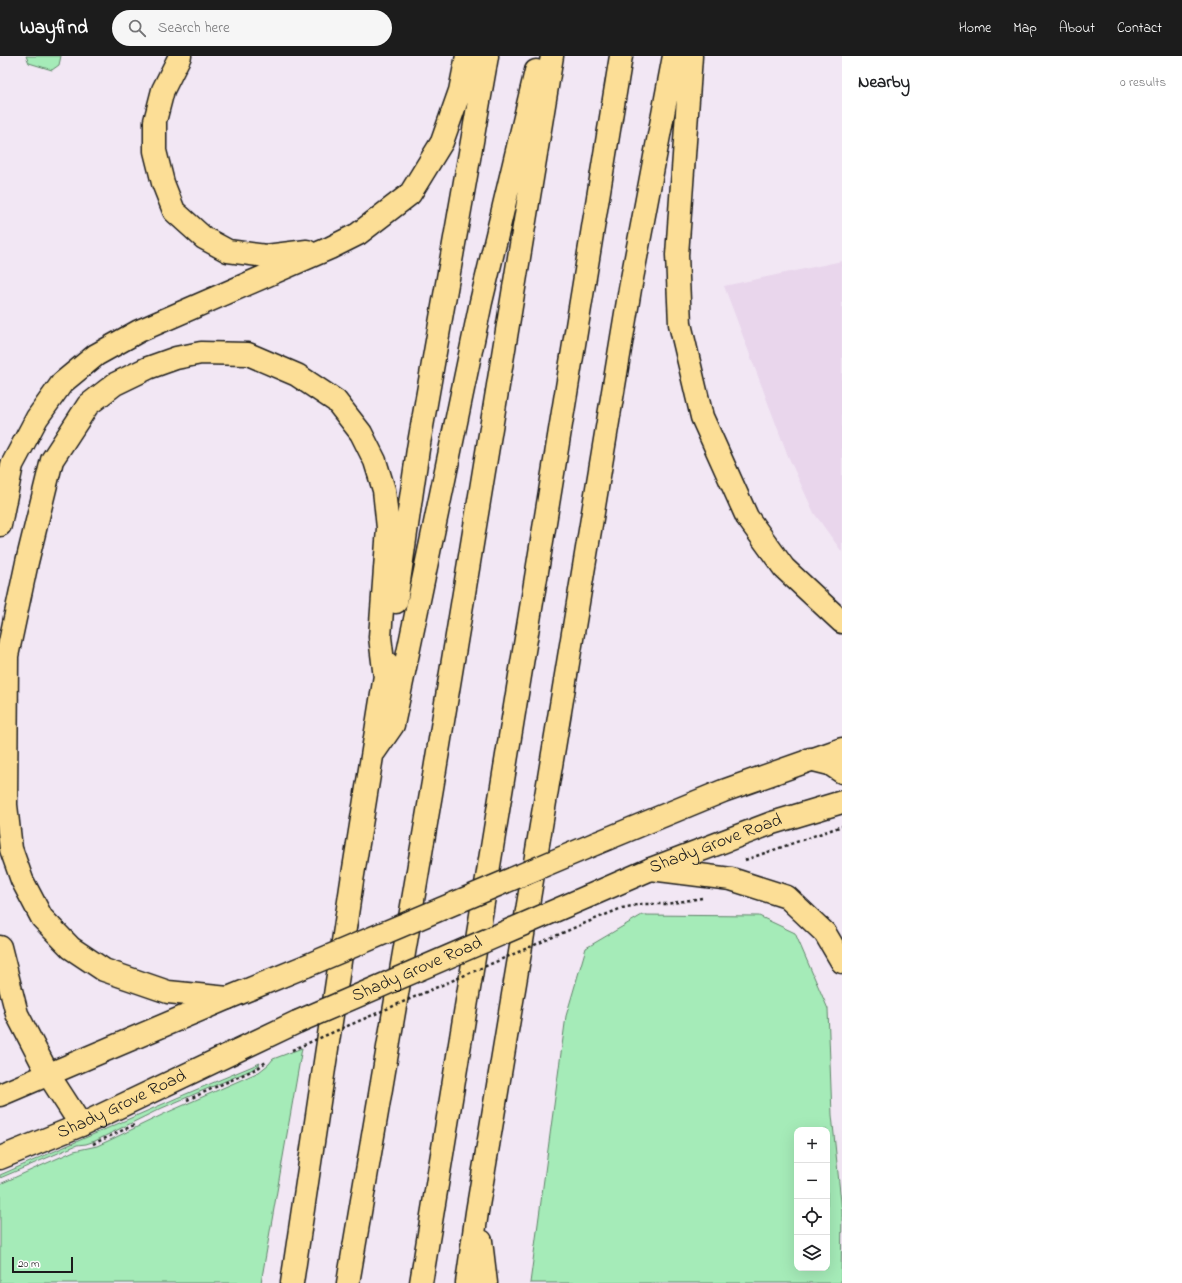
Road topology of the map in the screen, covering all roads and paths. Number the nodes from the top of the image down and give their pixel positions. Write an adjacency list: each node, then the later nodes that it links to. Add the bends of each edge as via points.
1 (180, 56): 9 (main road, via 163,90 155,121 155,150 163,184 174,211 204,238 228,251 266,256)
2 (467, 56): 9 (main road, via 460,90 442,142 410,194 358,234)
3 (487, 56): 12 (main road, via 418,449)
4 (539, 56): 14 (main road, via 481,302 393,725)
5 (552, 56): 32 (main road, via 432,790)
6 (620, 56): 33 (main road)
7 (674, 56): 30 (main road, via 630,289)
8 (691, 56): 11 (main road, via 677,255 680,324 702,417 748,517 784,568)
9 (330, 248): 10 (main road, via 139,331 96,355 62,383 37,418 12,465)
10 (0, 525)
11 (842, 622)
12 (385, 678): 14 (main road); 24 (main road, via 380,637 388,528 384,490 375,460 361,433 336,401 297,375 248,354 201,354 176,358 148,368 116,384 88,405 52,460 7,656 6,805 12,849 22,880 42,918 71,948 104,970 168,992)
13 (842, 748): 15 (main road)
14 (372, 756): 31 (main road)
15 (810, 759): 16 (main road, via 830,764); 24 (main road, bridge, via 723,791)
16 (842, 772)
17 (842, 802): 20 (main road, Shady Grove Road, via 772,824)
18 (842, 826): 19 (path)
19 (738, 863)
20 (651, 869): 23 (main road, via 732,879 786,897 825,933); 28 (main road, Shady Grove Road, bridge, via 297,1022)
21 (703, 898): 25 (path, bridge, via 622,908)
22 (0, 947): 26 (main road, via 17,1014)
23 (842, 962)
24 (228, 998): 26 (main road)
25 (292, 1050)
26 (48, 1074): 27 (main road); 28 (main road)
27 (0, 1095)
28 (81, 1125): 29 (main road, Shady Grove Road)
29 (0, 1158)
30 (477, 1212): 34 (main road); 35 (main road)
31 (292, 1283)
32 (348, 1283)
33 (421, 1283)
34 (467, 1283)
35 (486, 1283)

